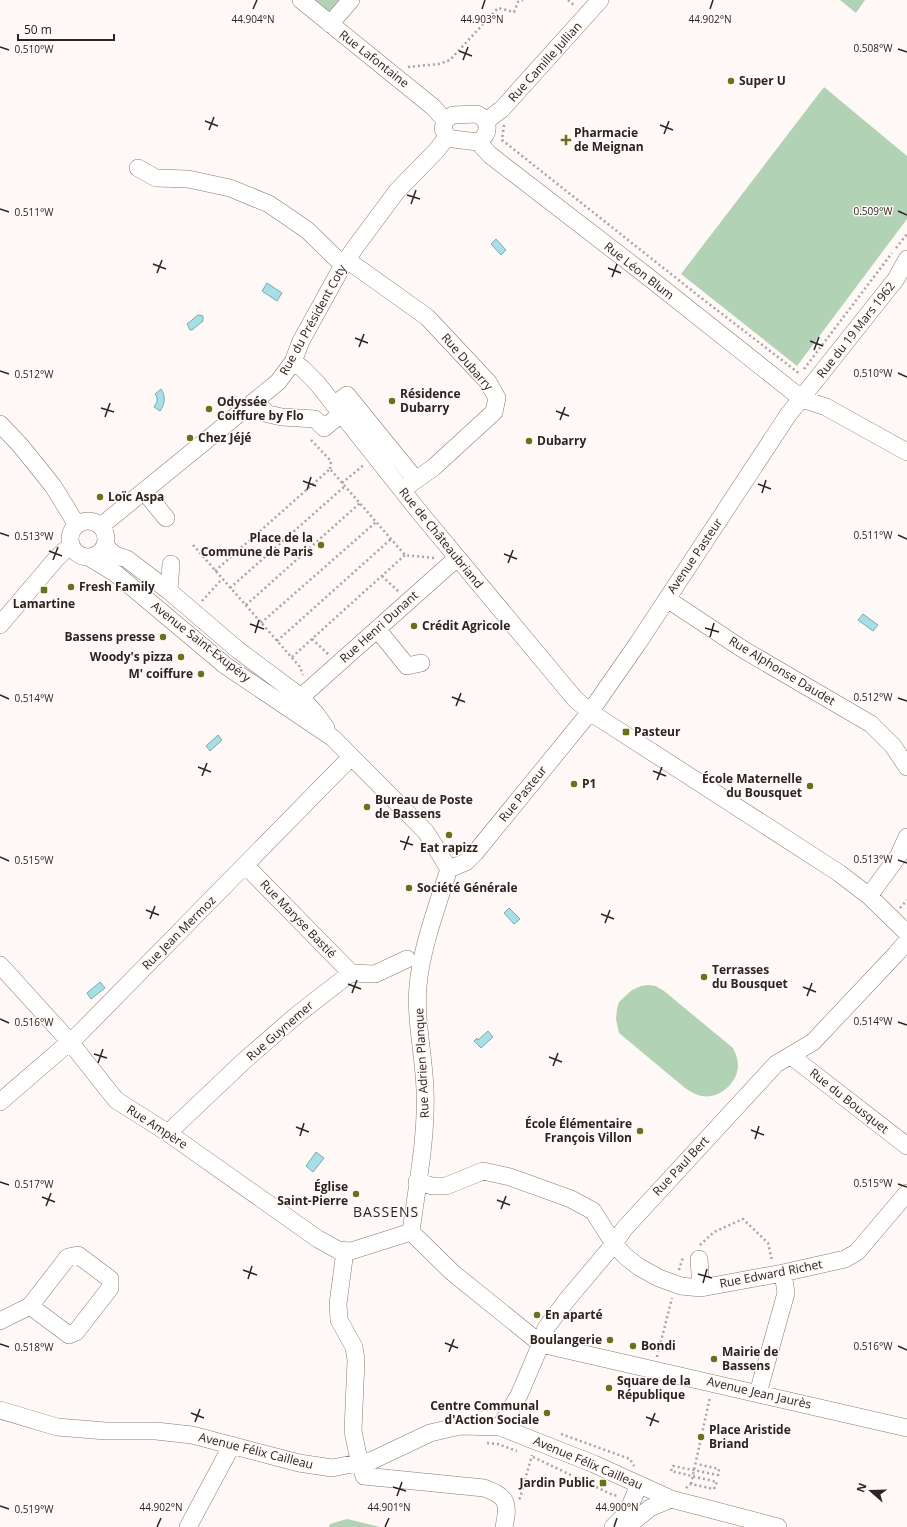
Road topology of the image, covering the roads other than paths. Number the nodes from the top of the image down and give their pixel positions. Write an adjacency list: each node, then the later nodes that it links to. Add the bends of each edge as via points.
1 (301, 0): 4 (street, Rue Lafontaine)
2 (351, 0): 4 (street)
3 (600, 0): 5 (street, Rue Camille Jullian, via 547,61)
4 (330, 24): 6 (street, Rue Lafontaine, via 427,102)
5 (492, 117): 6 (street, via 477,114 453,115); 8 (street, via 488,130)
6 (444, 120): 7 (street, via 442,129)
7 (447, 137): 8 (street); 11 (street, Rue du Président Coty, via 397,191)
8 (478, 142): 13 (street, Rue Léon Blum, via 490,155)
9 (138, 168): 11 (street, Rue Dubarry, via 156,178 188,180 230,188 269,204 307,230)
10 (907, 259): 13 (street, Rue du 19 Mars 1962, via 896,280)
11 (345, 263): 12 (street, Rue du Président Coty, via 301,341); 18 (street, Rue Dubarry, via 427,317 488,382 498,398 494,412 434,467)
12 (293, 362): 14 (street, Rue du Président Coty, via 278,382); 15 (street, Rue de Châteaubriand, via 317,383)
13 (802, 399): 17 (street, Rue Léon Blum, via 826,407); 30 (street, Avenue Pasteur, via 788,416)
14 (255, 402): 15 (street, via 268,414 315,419 324,428); 20 (street, Rue du Président Coty)
15 (338, 409): 18 (street, via 346,395); 19 (street, Rue de Châteaubriand)
16 (0, 424): 22 (street, via 20,444 53,486)
17 (907, 452)
18 (416, 480): 19 (street, Rue Dubarry)
19 (402, 490): 27 (street, Rue de Châteaubriand)
20 (144, 491): 21 (street); 23 (street, Rue du Président Coty)
21 (166, 518)
22 (76, 525): 23 (street, via 88,521); 25 (street, via 70,534)
23 (101, 526): 24 (street, via 106,538)
24 (105, 546): 26 (street, via 100,554); 29 (street, Avenue Saint-Exupéry, via 115,555 127,558)
25 (71, 547): 26 (street, via 85,558); 31 (street, via 55,560)
26 (90, 558): 36 (street, Avenue Saint-Exupéry, via 115,573 226,666)
27 (451, 563): 32 (street, Rue Henri Dunant); 35 (street, Rue de Châteaubriand, via 575,699)
28 (171, 564): 29 (street)
29 (169, 591): 34 (street, Avenue Saint-Exupéry, via 238,650)
30 (667, 599): 35 (street, Avenue Pasteur); 38 (street, Rue Alphonse Daudet, via 744,650 871,724 893,746)
31 (0, 625)
32 (377, 629): 33 (street, via 407,666); 34 (street, Rue Henri Dunant)
33 (421, 663)
34 (305, 694): 36 (street, Avenue Saint-Exupéry)
35 (590, 712): 41 (street, Rue Pasteur, via 475,853 466,862); 42 (street, Rue de Châteaubriand, via 839,873)
36 (333, 738): 37 (street, Avenue Saint-Exupéry)
37 (351, 757): 40 (street, Rue Jean Mermoz); 41 (street, Avenue Saint-Exupéry, via 426,832)
38 (907, 767)
39 (907, 837): 42 (street, via 899,855)
40 (246, 866): 47 (street, Rue Maryse Bastié); 48 (street, Rue Jean Mermoz)
41 (449, 869): 53 (street, Rue Adrien Planque, via 425,948 418,986 425,1115)
42 (869, 896): 43 (street, Rue de Châteaubriand)
43 (907, 932)
44 (907, 940): 49 (street, Rue Paul Bert, via 813,1042)
45 (407, 959): 47 (street, via 375,974)
46 (0, 965): 48 (street, Rue Ampère)
47 (351, 973): 51 (street, Rue Guynemer, via 245,1060)
48 (70, 1042): 50 (street, Rue Jean Mermoz); 51 (street, Rue Ampère, via 116,1100)
49 (791, 1056): 52 (street, Rue du Bousquet); 56 (street, Rue Paul Bert, via 776,1064 624,1229)
50 (0, 1102)
51 (168, 1133): 57 (street, Rue Ampère, via 318,1239)
52 (907, 1146)
53 (417, 1181): 55 (street, Rue Adrien Planque); 56 (street, Rue Edward Richet, via 432,1186 446,1186 483,1171 510,1177 571,1199 593,1211)
54 (907, 1194): 59 (street, Rue Edward Richet, via 857,1252 845,1259)
55 (411, 1232): 57 (street); 63 (street, via 453,1273)
56 (614, 1244): 60 (street, Rue Edward Richet, via 639,1267 659,1278 681,1286); 63 (street, Rue Paul Bert, via 546,1328)
57 (345, 1251): 69 (street, via 338,1304 339,1320 354,1346 356,1360 353,1431)
58 (699, 1259): 60 (street)
59 (783, 1273): 60 (street, Rue Edward Richet); 64 (street, via 786,1292)
60 (701, 1288)
61 (30, 1306): 61 (street, via 69,1335 76,1332 110,1288 110,1279 78,1255 68,1257); 62 (street)
62 (0, 1320)
63 (541, 1344): 64 (street, Avenue Jean Jaurès); 66 (street, Rue Paul Bert, via 519,1395)
64 (758, 1393): 67 (street, Avenue Jean Jaurès)
65 (0, 1410): 68 (street, Avenue Félix Cailleau, via 57,1427 106,1431 156,1431 192,1435)
66 (504, 1420): 69 (street, Avenue Félix Cailleau, via 430,1433 373,1460); 70 (street, Avenue Félix Cailleau, via 533,1449 594,1464)
67 (907, 1428)
68 (232, 1445): 69 (street, Avenue Félix Cailleau, via 299,1464 332,1468); 72 (street)
69 (360, 1463): 73 (street, via 364,1476 484,1488 495,1492 504,1500 507,1510)
70 (634, 1482): 71 (street, Avenue Félix Cailleau); 74 (street, via 627,1513)
71 (670, 1499): 74 (street, via 650,1508 634,1521); 75 (street, Avenue Félix Cailleau)
72 (188, 1527)
73 (504, 1527)
74 (613, 1527)
75 (778, 1527)

